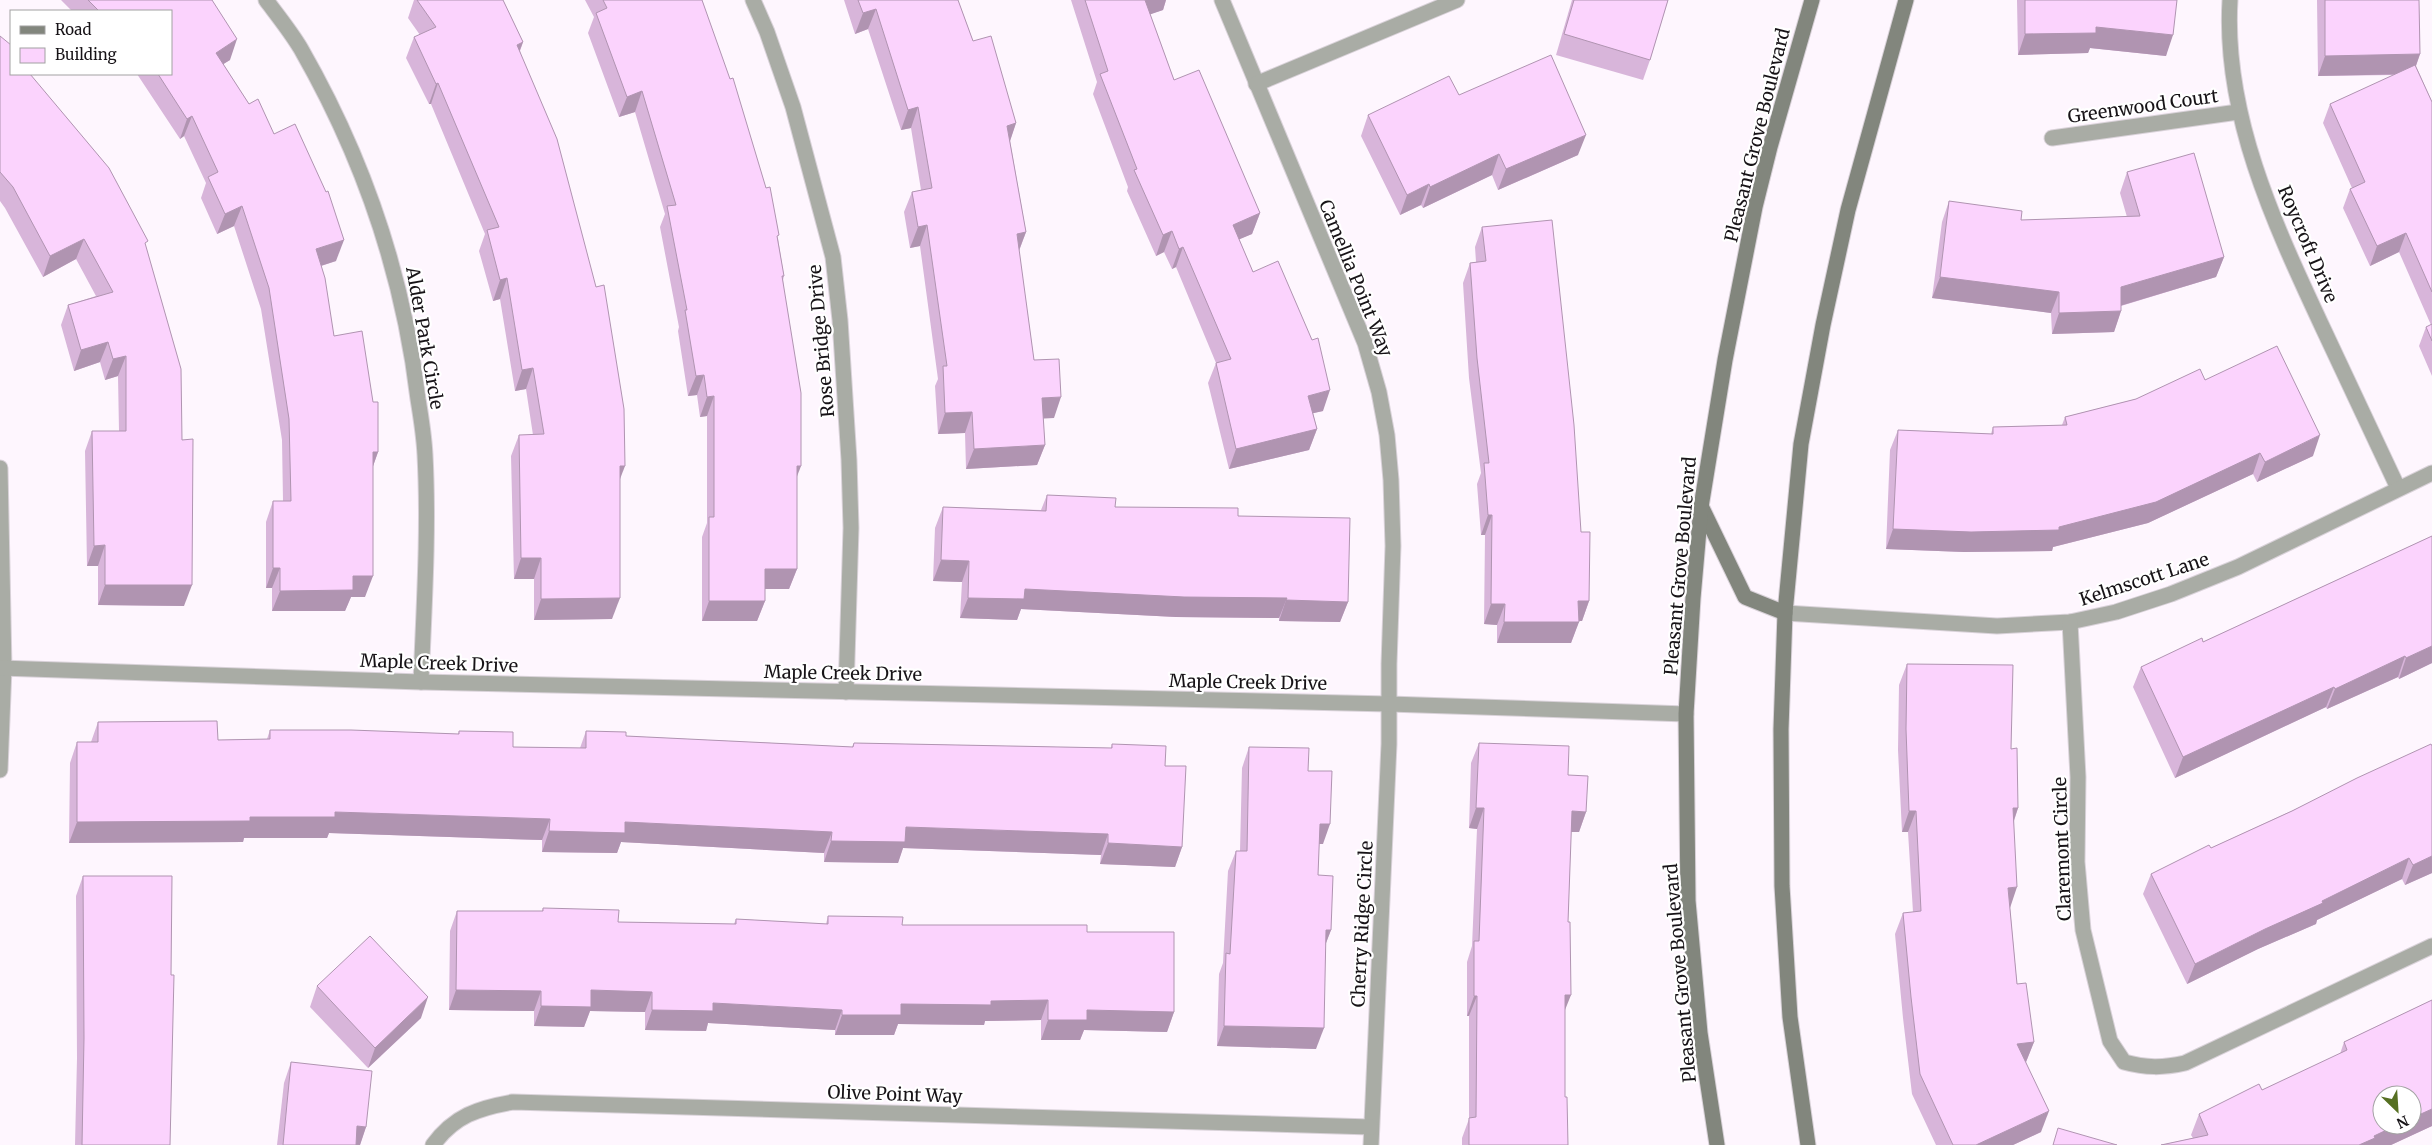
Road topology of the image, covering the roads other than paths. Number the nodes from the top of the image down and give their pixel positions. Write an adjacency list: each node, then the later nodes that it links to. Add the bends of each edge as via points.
1 (266, 0): 18 (street, Alder Park Circle, via 300,48 334,111 366,183 389,249 405,312 425,454)
2 (753, 0): 19 (street, Rose Bridge Drive, via 793,107 833,257 849,460)
3 (1222, 0): 8 (street, Camellia Point Way)
4 (1457, 0): 8 (street)
5 (1812, 0): 14 (main road, Pleasant Grove Boulevard, via 1755,207)
6 (1906, 0): 15 (main road, via 1848,210 1823,325 1801,444)
7 (2230, 0): 9 (street, Roycroft Drive, via 2228,27)
8 (1256, 84): 20 (street, Camellia Point Way, via 1346,292 1366,343 1379,392 1392,480)
9 (2238, 112): 10 (street, Greenwood Court); 13 (street, Roycroft Drive, via 2280,234)
10 (2052, 138)
11 (0, 468): 17 (street)
12 (2432, 473): 13 (street, Kelmscott Lane)
13 (2398, 488): 16 (street, Kelmscott Lane, via 2238,567 2171,594 2116,612)
14 (1701, 507): 15 (main road, via 1744,596); 21 (main road, Pleasant Grove Boulevard)
15 (1785, 613): 16 (street, Kelmscott Lane, via 1997,626); 28 (main road, via 1781,729 1782,886 1790,1018)
16 (2070, 622): 23 (street, Claremont Circle, via 2078,776 2077,862 2083,930 2110,1041 2124,1062 2145,1068 2185,1063)
17 (2, 668): 18 (street, Maple Creek Drive); 22 (street)
18 (421, 682): 19 (street, Maple Creek Drive)
19 (846, 692): 20 (street, Maple Creek Drive)
20 (1389, 704): 21 (street, Maple Creek Drive); 24 (street, Cherry Ridge Circle)
21 (1686, 714): 27 (main road, Pleasant Grove Boulevard, via 1688,901 1700,1033)
22 (0, 770)
23 (2432, 946)
24 (1371, 1127): 25 (street, Olive Point Way, via 513,1102 485,1107 460,1118 442,1131); 26 (street, Cherry Ridge Circle)
25 (433, 1145)
26 (1371, 1145)
27 (1717, 1145)
28 (1808, 1145)

